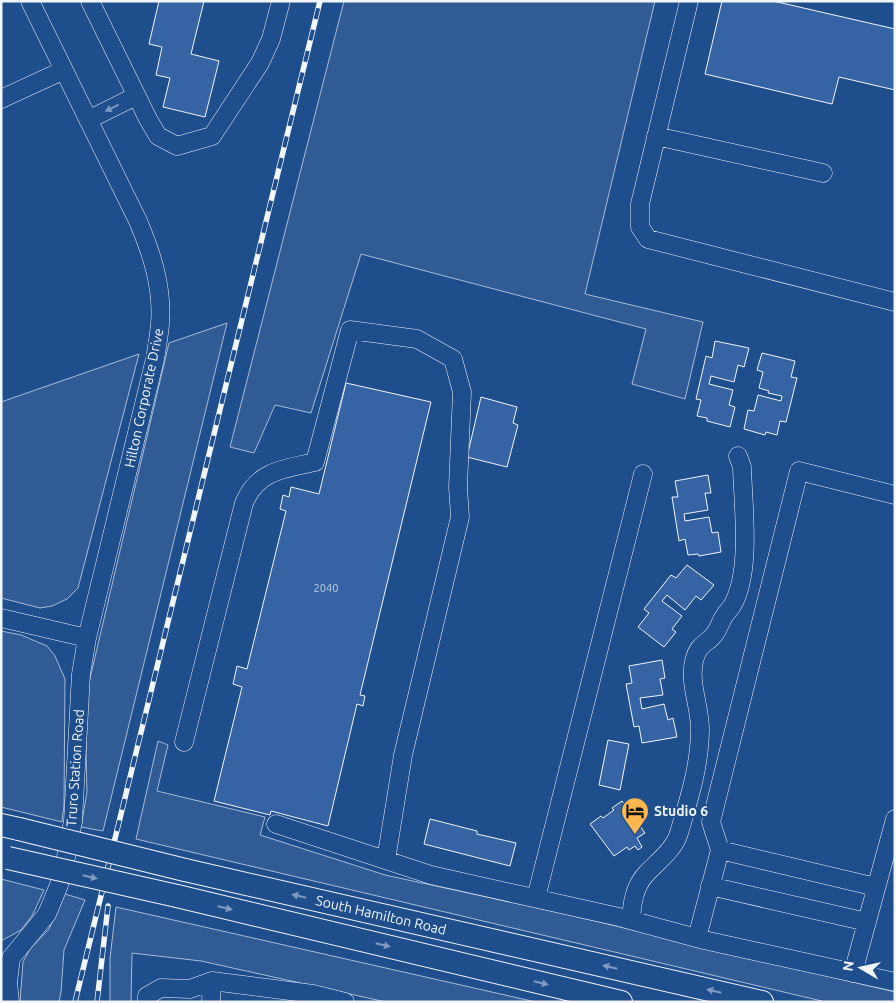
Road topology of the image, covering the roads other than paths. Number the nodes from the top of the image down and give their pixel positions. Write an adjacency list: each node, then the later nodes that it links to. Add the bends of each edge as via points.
1 (30, 1): 5 (street, Hilton Corporate Drive)
2 (90, 1): 6 (street)
3 (282, 1): 6 (street, via 272,39 260,63 212,136 176,146 158,136)
4 (689, 1): 9 (street)
5 (64, 70): 7 (street); 8 (street, Hilton Corporate Drive)
6 (136, 96): 8 (street, one-way to 8)
7 (1, 99)
8 (88, 120): 16 (street, Hilton Corporate Drive, via 151,251 159,289 160,323 155,359)
9 (656, 136): 10 (street); 11 (street, via 640,204 640,227 648,239)
10 (823, 173)
11 (895, 302)
12 (738, 456): 27 (street, via 742,468 745,545 742,578 733,605 716,633 700,645 694,662 700,727 699,760 678,836 636,890)
13 (643, 474): 26 (street)
14 (895, 495): 21 (street, via 799,471 711,822)
15 (1, 618): 16 (street)
16 (87, 638): 30 (street, Truro Station Road, via 81,674 73,821 59,885 47,914)
17 (184, 742): 23 (street, via 244,503 249,491 270,473 315,462 350,330 417,339 453,359 462,392 460,517 403,756)
18 (895, 819): 25 (street)
19 (276, 824): 23 (street)
20 (10, 827): 40 (main road, South Hamilton Road, one-way to 20, bridge)
21 (720, 850): 24 (street); 25 (street)
22 (5, 857): 39 (main road, South Hamilton Road, one-way to 39, bridge)
23 (386, 860): 26 (street, via 431,875)
24 (710, 886): 28 (street); 29 (street)
25 (876, 888): 28 (street)
26 (536, 898): 27 (street)
27 (631, 920): 29 (street)
28 (867, 922): 31 (street)
29 (697, 938): 31 (street)
30 (6, 958): 35 (street, Truro Station Road)
31 (853, 972): 33 (street)
32 (212, 981): 34 (street); 36 (street, via 190,989 161,988 147,996); 37 (street)
33 (895, 982)
34 (312, 998): 38 (street)
35 (10, 1002)
36 (147, 1002)
37 (211, 1002)
38 (345, 1002)
39 (621, 1002)
40 (762, 1002)

